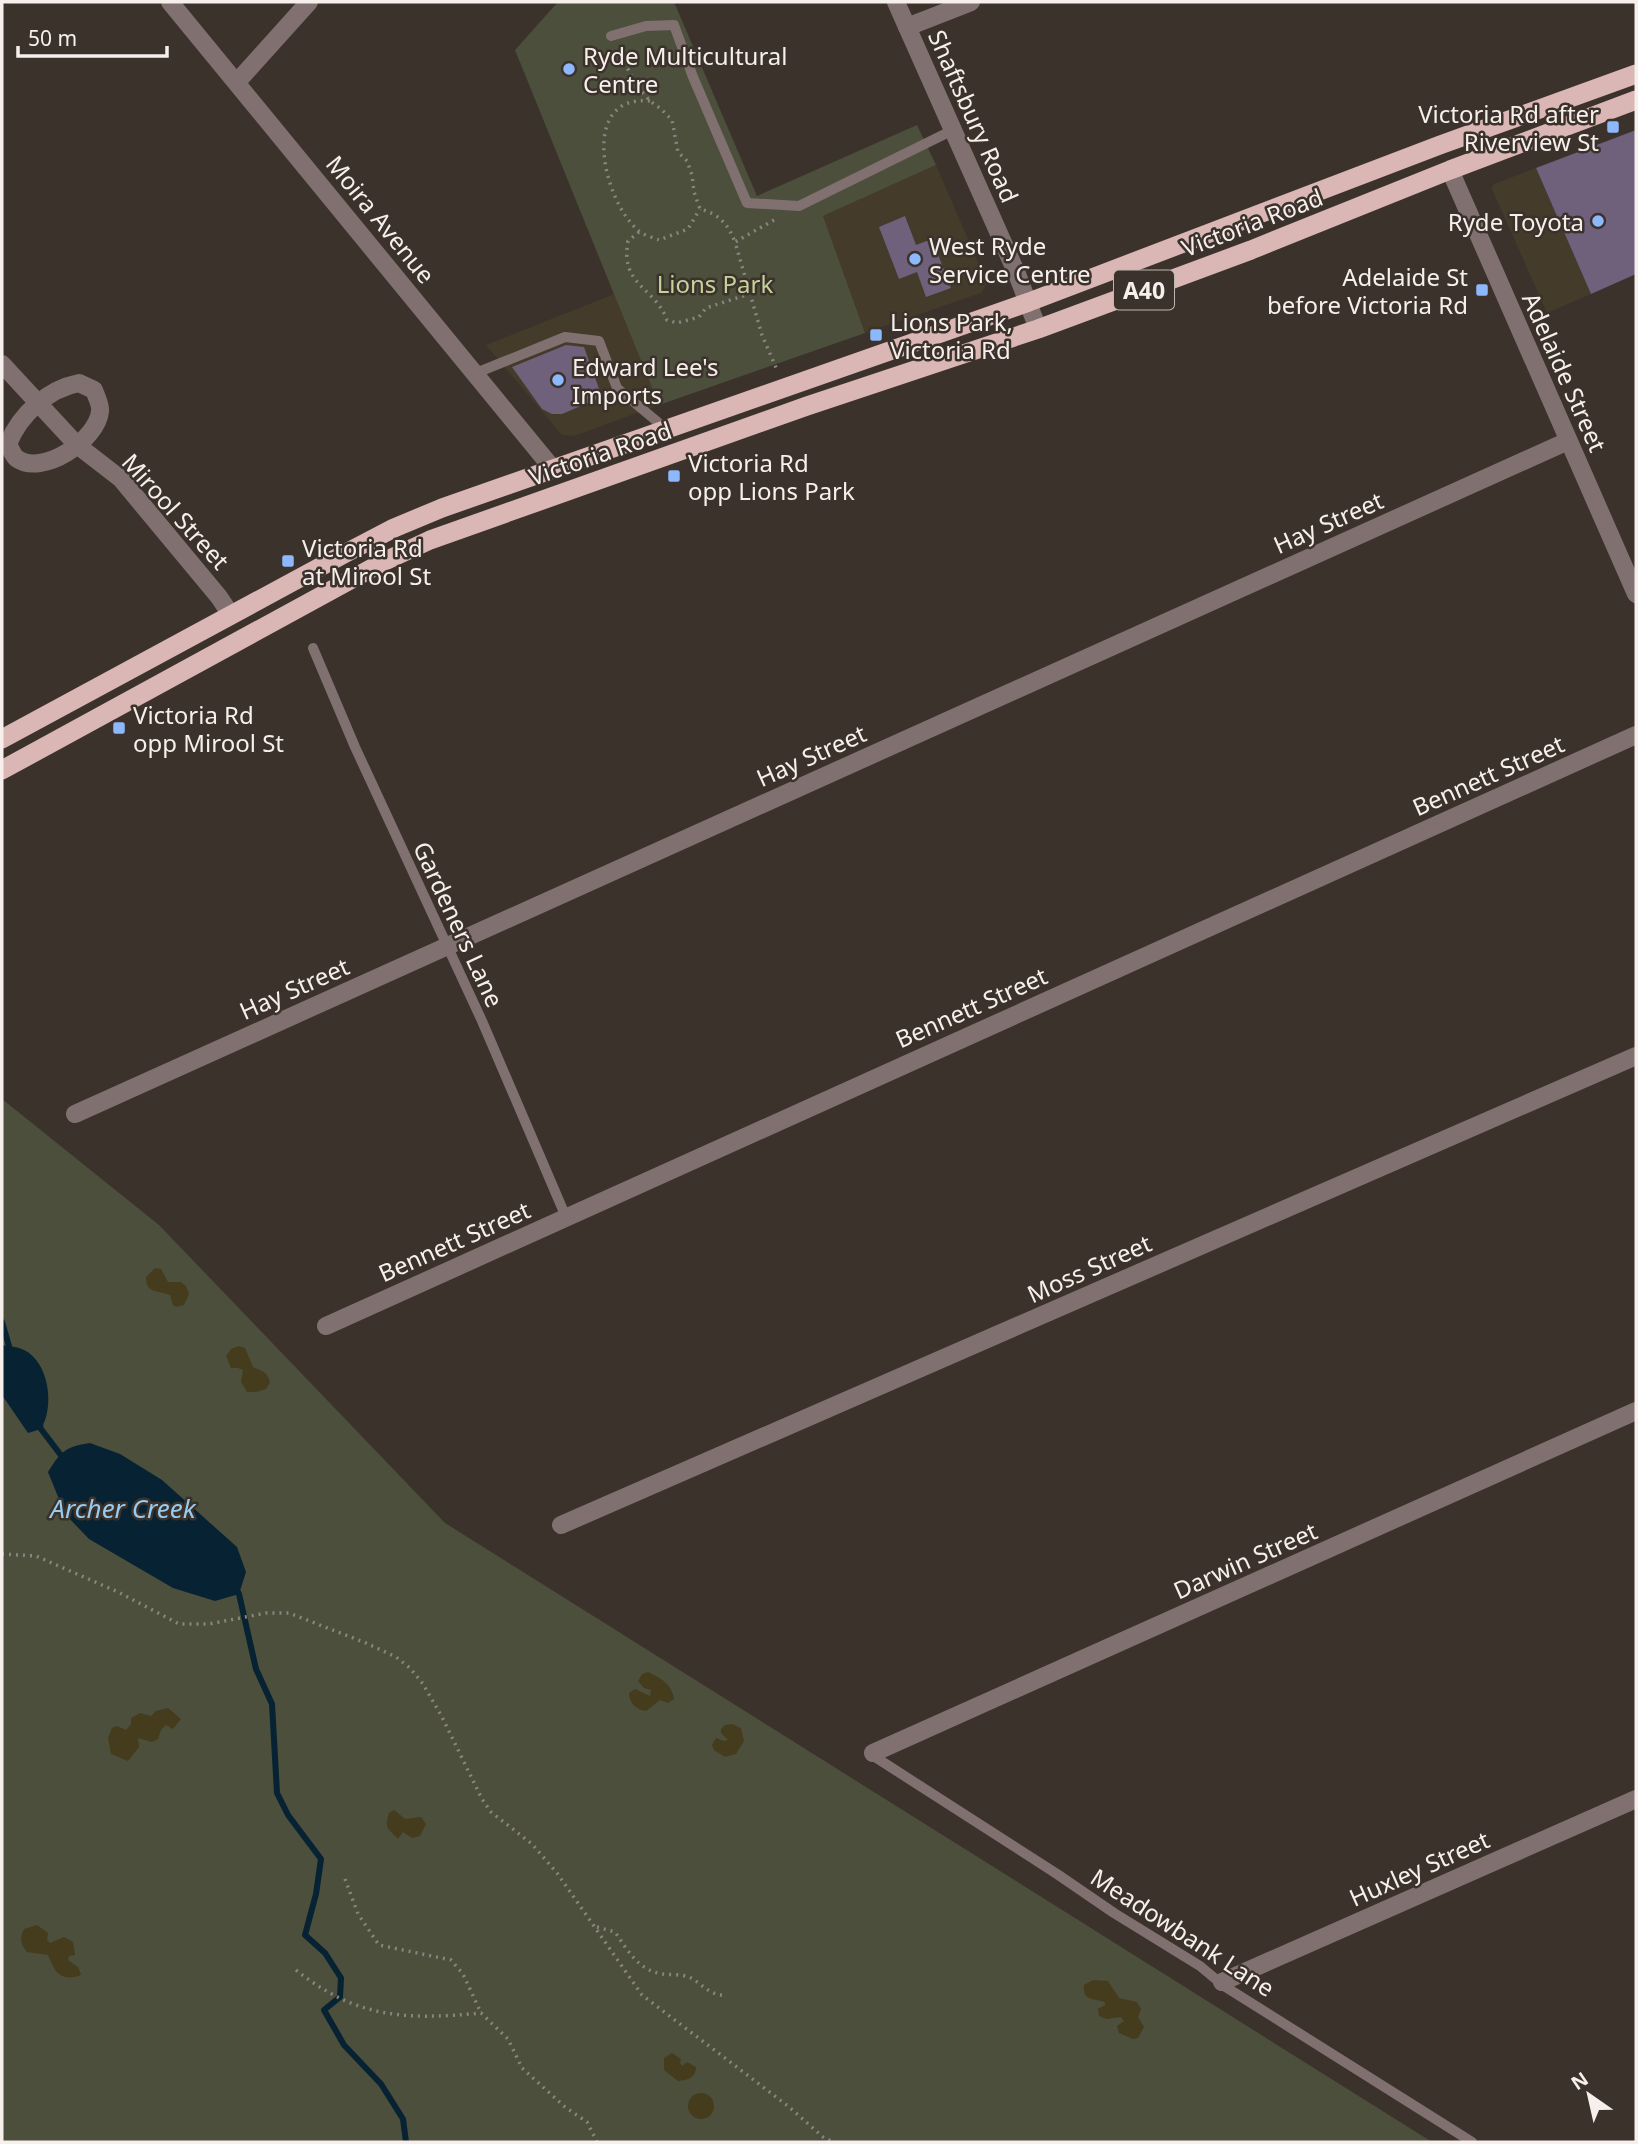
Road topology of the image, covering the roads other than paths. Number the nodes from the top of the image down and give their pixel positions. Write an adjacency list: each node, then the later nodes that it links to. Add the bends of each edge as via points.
1 (170, 2): 8 (street, Moira Avenue)
2 (309, 2): 8 (street)
3 (896, 2): 5 (street, Shaftsbury Road)
4 (971, 2): 5 (street)
5 (907, 27): 10 (street, Shaftsbury Road)
6 (611, 36): 10 (lane, via 646,26 674,25 747,203 799,206)
7 (1636, 74): 11 (highway, Victoria Road / A40)
8 (237, 82): 16 (street, Moira Avenue)
9 (1636, 100): 12 (highway, Victoria Road / A40)
10 (953, 130): 13 (street, Shaftsbury Road)
11 (1440, 145): 12 (highway); 13 (highway, Victoria Road / A40)
12 (1450, 170): 14 (highway, Victoria Road / A40); 19 (street, Adelaide Street)
13 (1028, 302): 14 (street, Shaftsbury Road); 18 (highway, Victoria Road / A40)
14 (1038, 329): 27 (highway, Victoria Road / A40, via 807,405 430,540)
15 (2, 364): 17 (street, Mirool Street)
16 (475, 373): 18 (lane, via 565,337 599,341 617,388); 21 (street, Moira Avenue)
17 (39, 402): 20 (street, Mirool Street); 20 (street, via 62,387 79,383 94,390 101,410 93,431); 20 (street, via 14,429 8,444 16,458 30,463 54,461)
18 (666, 429): 21 (highway, Victoria Road / A40)
19 (1568, 440): 22 (street, Adelaide Street); 28 (street, Hay Street)
20 (77, 445): 23 (street, Mirool Street, via 121,479)
21 (553, 468): 23 (highway, Victoria Road / A40, via 394,528)
22 (1636, 594)
23 (231, 615): 26 (highway, Victoria Road / A40)
24 (313, 648): 28 (lane, Gardeners Lane)
25 (1636, 735): 31 (street, Bennett Street)
26 (2, 739)
27 (2, 770)
28 (448, 946): 30 (street, Hay Street); 31 (lane, Gardeners Lane)
29 (1636, 1056): 34 (street, Moss Street)
30 (75, 1114)
31 (566, 1217): 32 (street, Bennett Street)
32 (326, 1326)
33 (1636, 1411): 35 (street, Darwin Street)
34 (561, 1525)
35 (873, 1753): 37 (lane, Meadowbank Lane)
36 (1636, 1799): 37 (street, Huxley Street)
37 (1222, 1982): 38 (lane, Meadowbank Lane)
38 (1472, 2142)

